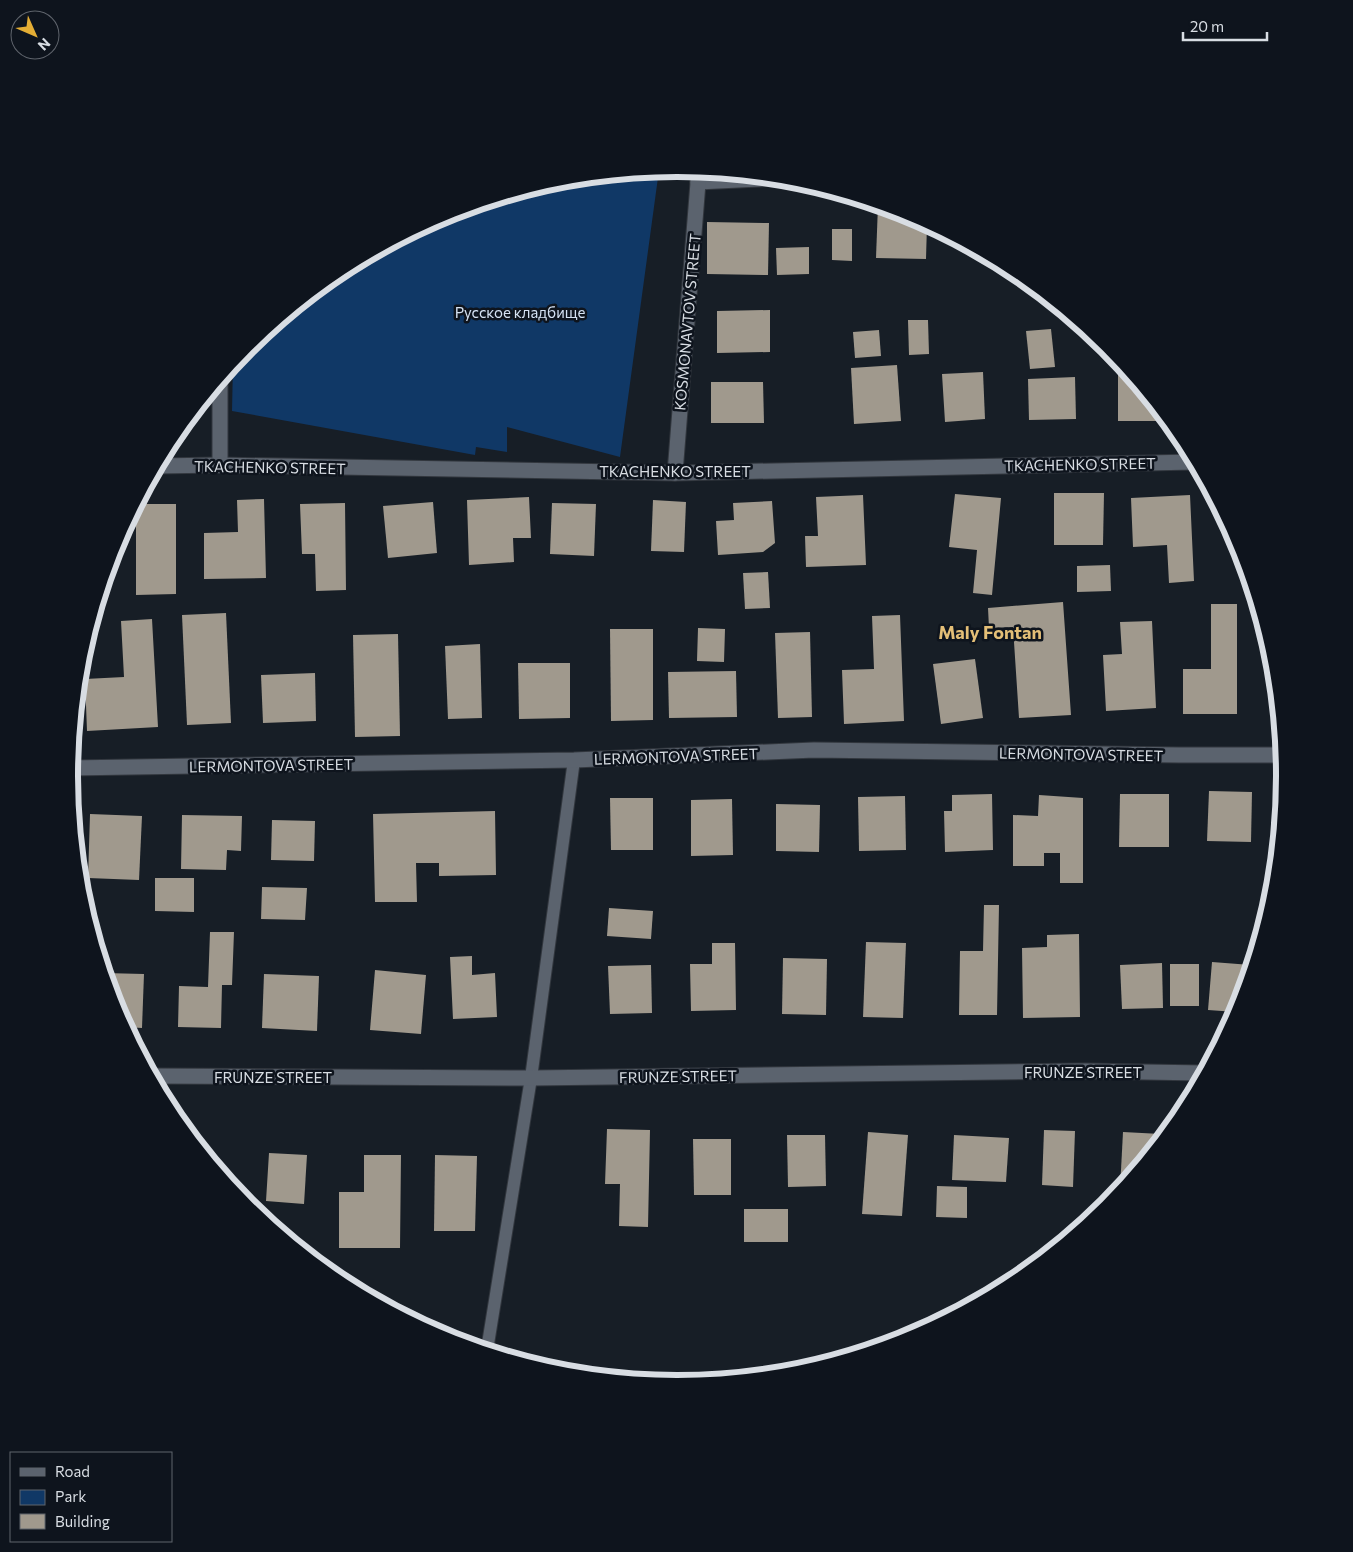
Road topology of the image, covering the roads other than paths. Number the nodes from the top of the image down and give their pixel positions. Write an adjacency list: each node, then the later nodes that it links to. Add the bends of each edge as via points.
1 (698, 178): 6 (street, KOSMONAVTOV STREET)
2 (220, 388): 4 (street)
3 (1187, 462): 6 (street, TKACHENKO STREET)
4 (220, 465): 5 (street, TKACHENKO STREET); 6 (street, TKACHENKO STREET)
5 (164, 466)
6 (675, 473)
7 (1275, 755): 8 (street, LERMONTOVA STREET, via 814,750)
8 (574, 760): 9 (street, LERMONTOVA STREET); 12 (lane)
9 (78, 768)
10 (1197, 1072): 12 (street, FRUNZE STREET)
11 (159, 1076): 12 (street, FRUNZE STREET)
12 (531, 1078): 13 (lane)
13 (488, 1344)

